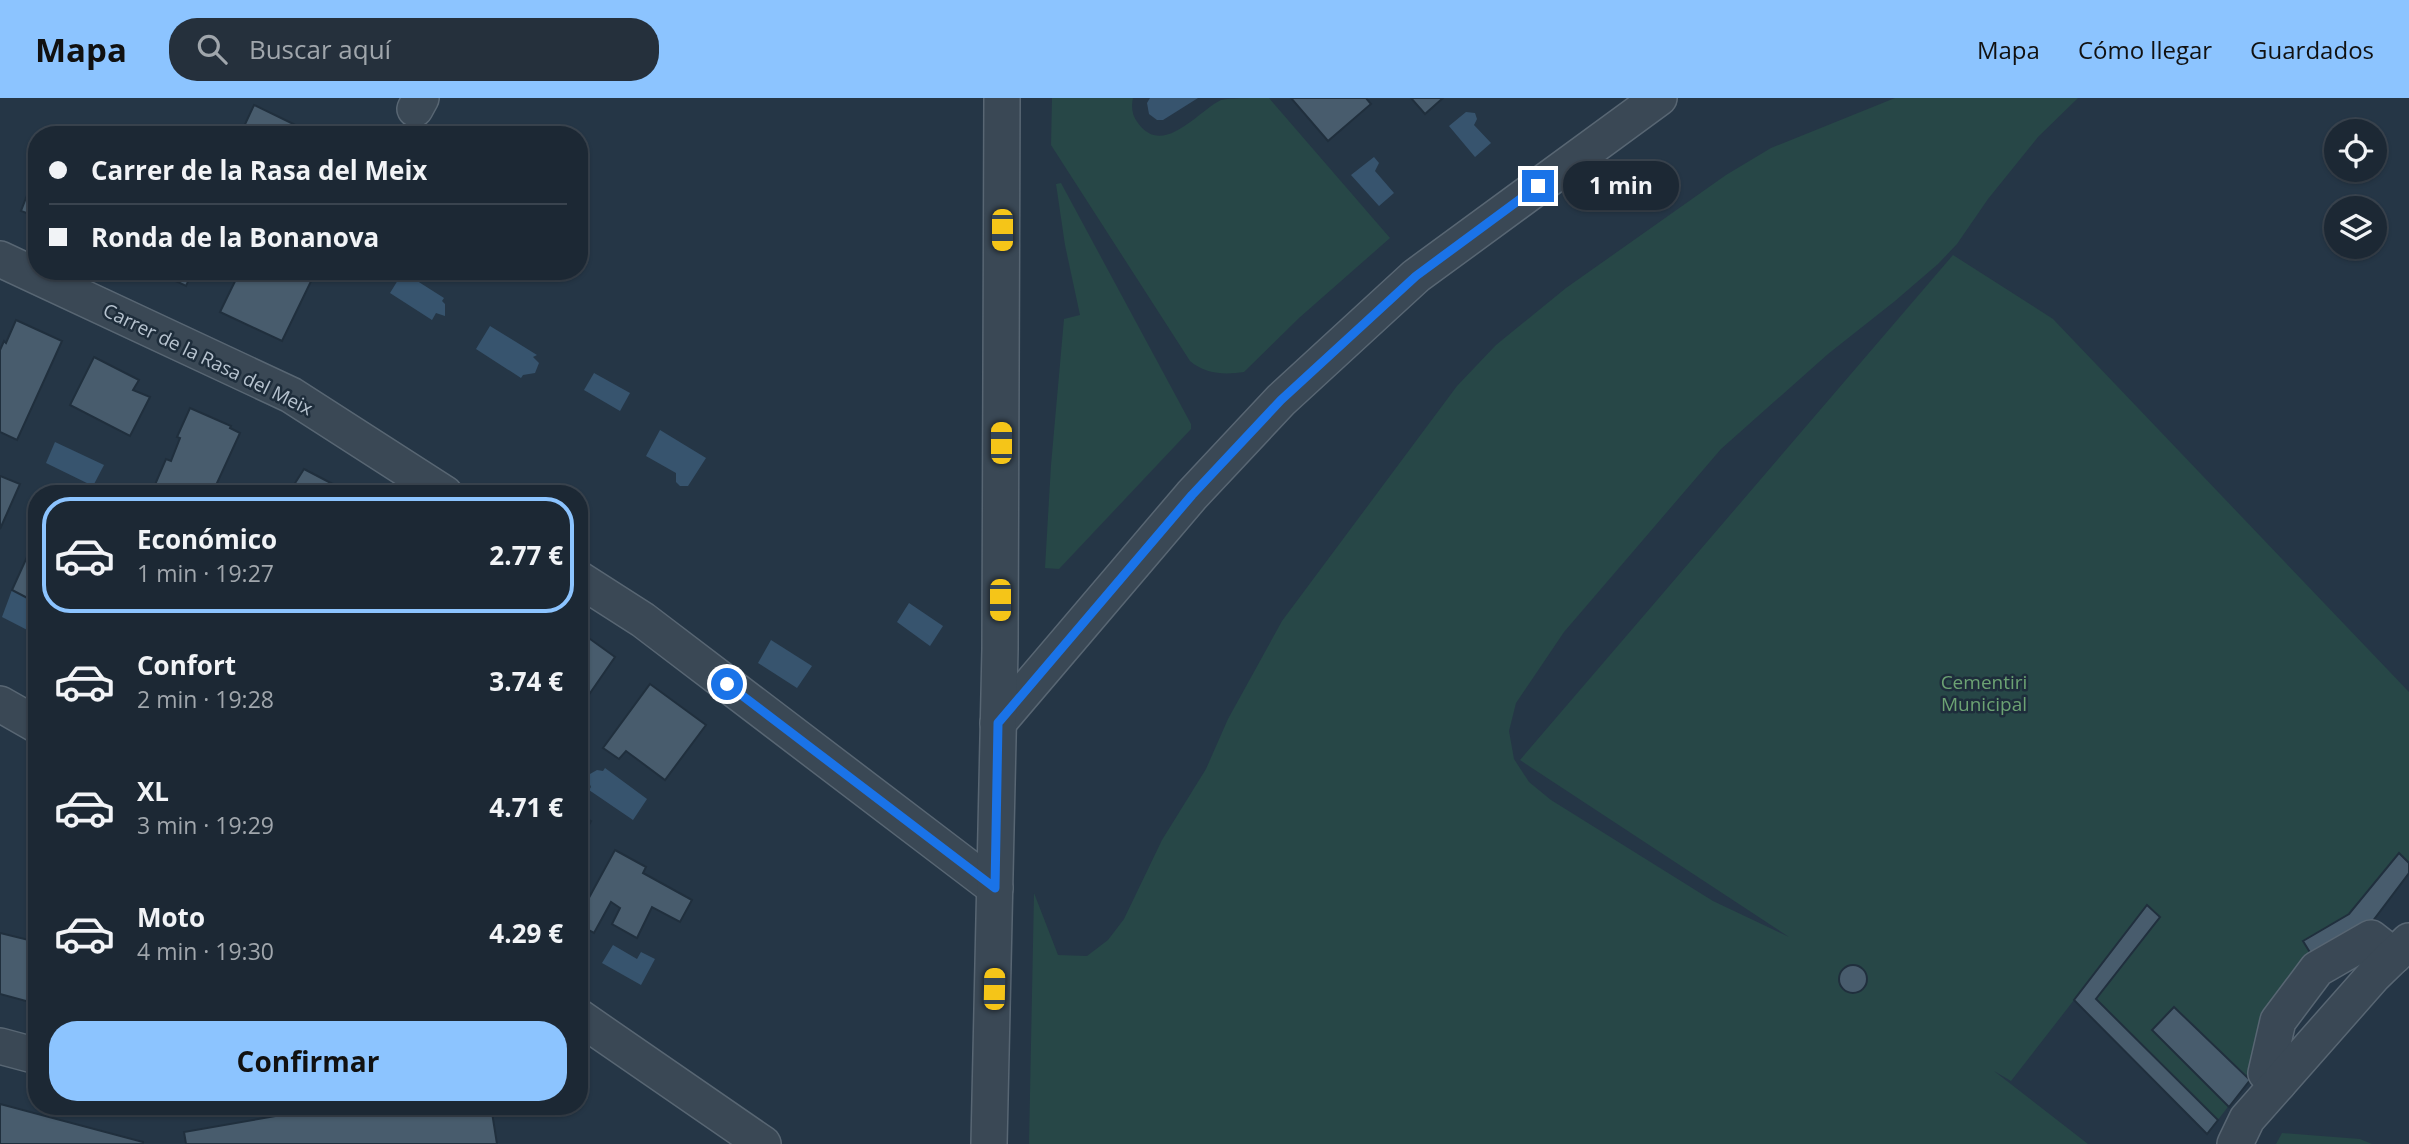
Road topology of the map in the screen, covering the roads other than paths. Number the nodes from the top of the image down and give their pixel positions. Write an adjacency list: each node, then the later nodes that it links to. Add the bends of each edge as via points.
1 (1002, 98): 10 (street)
2 (1659, 98): 10 (street, via 1416,276 1281,400 1183,505)
3 (0, 259): 4 (street, Carrer de la Rasa del Meix)
4 (28, 272)
5 (45, 280): 6 (street, Carrer de la Rasa del Meix, via 291,396)
6 (430, 485)
7 (588, 585): 11 (street, via 643,620)
8 (0, 704): 9 (street)
9 (28, 720)
10 (998, 723): 11 (street)
11 (995, 888): 18 (street)
12 (2402, 949): 16 (street); 16 (street, via 2371,938 2317,969 2278,1021 2266,1073)
13 (588, 1024): 17 (street)
14 (0, 1046): 15 (street)
15 (28, 1054)
16 (2278, 1084): 19 (street, via 2247,1119)
17 (763, 1144)
18 (989, 1144)
19 (2235, 1144)

